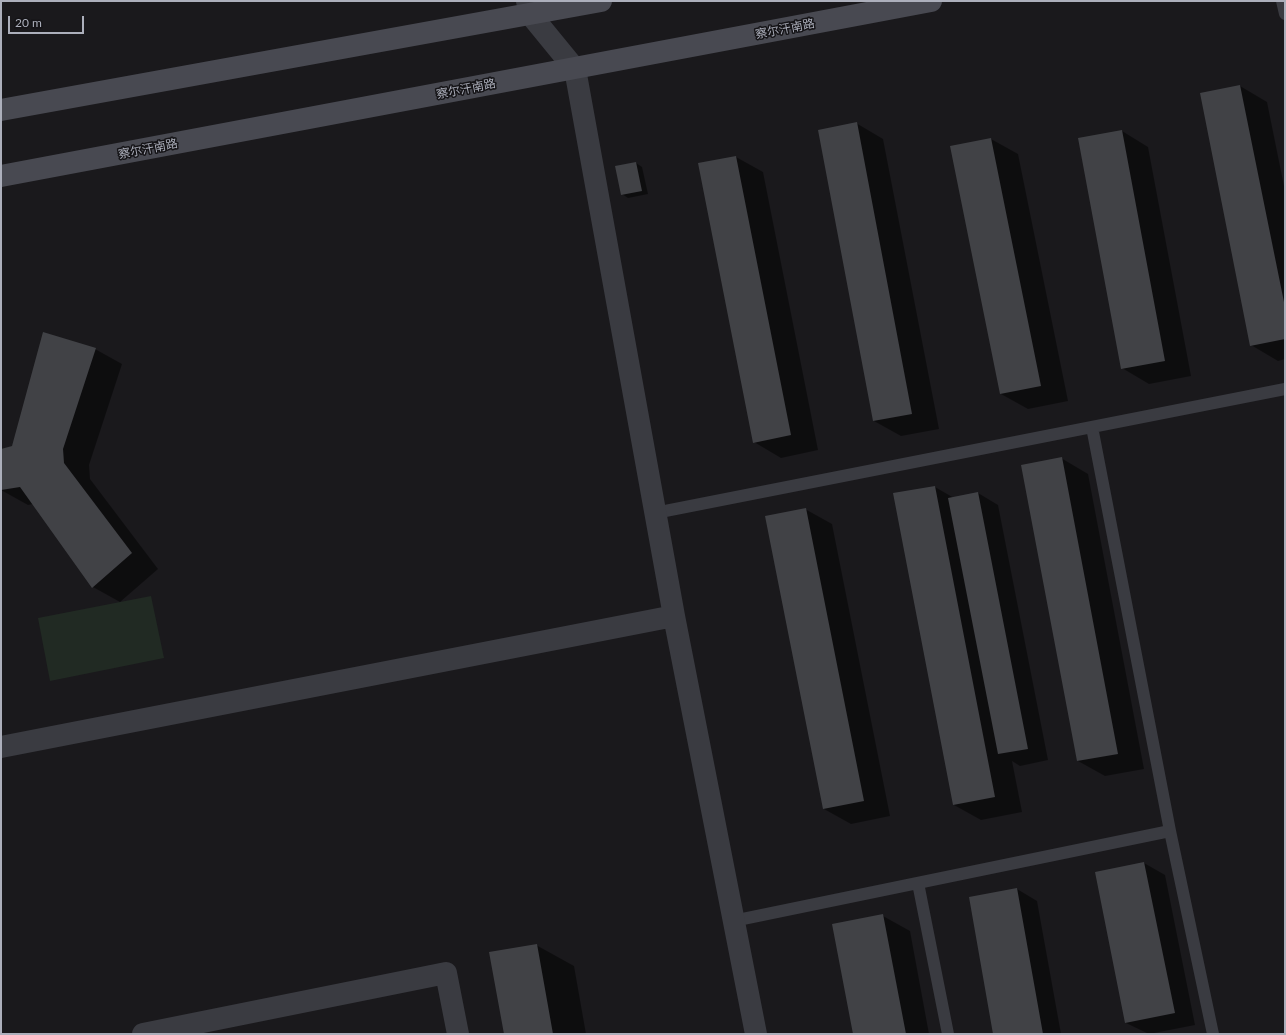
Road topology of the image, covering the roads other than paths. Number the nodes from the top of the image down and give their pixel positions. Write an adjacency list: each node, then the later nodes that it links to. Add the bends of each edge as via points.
1 (600, 1): 4 (main road)
2 (931, 1): 6 (main road, 察尔汗南路)
3 (1282, 1): 5 (lane)
4 (529, 8): 6 (street); 7 (main road)
5 (1285, 14)
6 (575, 69): 8 (main road, 察尔汗南路); 11 (street)
7 (1, 110)
8 (1, 176)
9 (1285, 390): 10 (lane)
10 (1092, 427): 11 (lane); 14 (lane)
11 (655, 513): 12 (street)
12 (674, 616): 13 (street); 16 (street)
13 (1, 747)
14 (1170, 830): 15 (lane); 21 (lane)
15 (918, 883): 16 (lane); 20 (lane)
16 (733, 921): 19 (street)
17 (143, 1034): 18 (street, via 446,973)
18 (458, 1034)
19 (756, 1034)
20 (948, 1034)
21 (1213, 1034)

